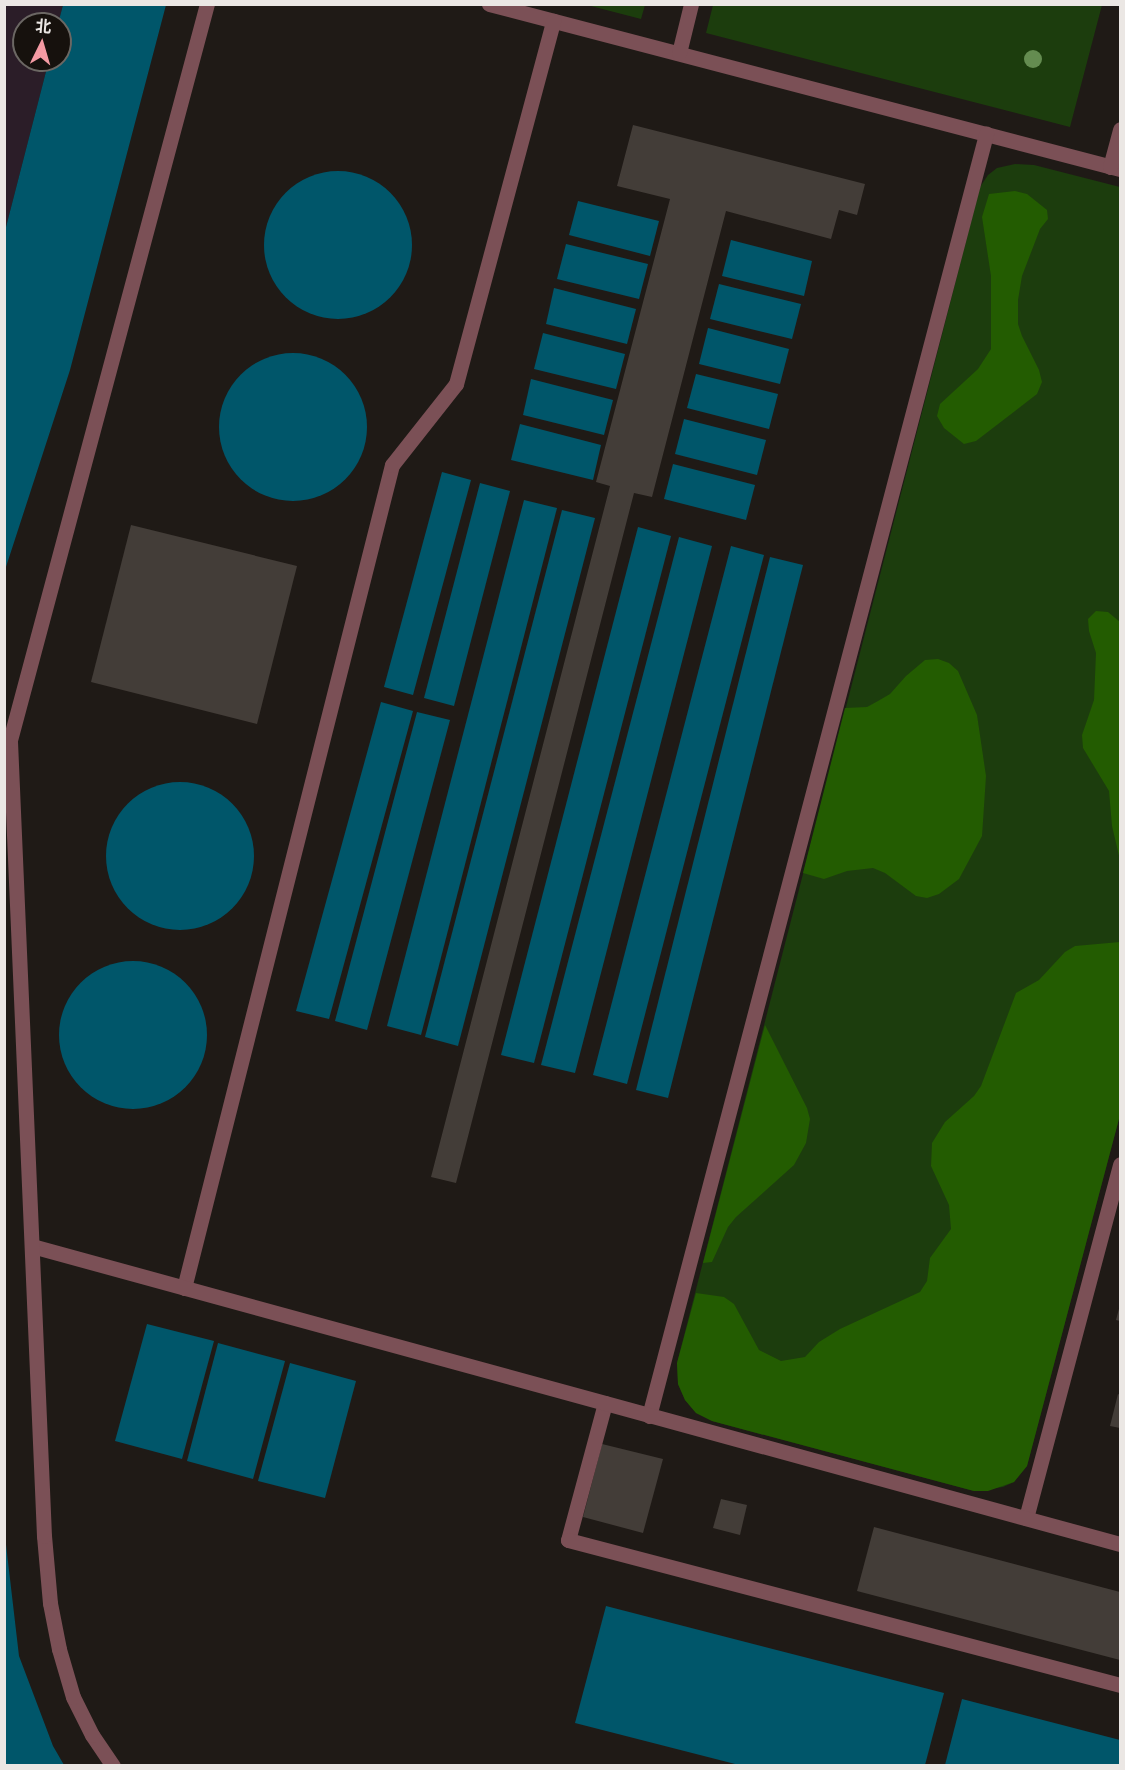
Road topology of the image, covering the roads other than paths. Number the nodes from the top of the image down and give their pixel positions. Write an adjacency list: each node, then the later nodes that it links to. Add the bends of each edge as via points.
1 (207, 4): 10 (street, via 10,740)
2 (489, 4): 4 (street)
3 (692, 4): 5 (street)
4 (553, 21): 5 (street); 11 (street, via 456,384 392,465)
5 (679, 53): 7 (street)
6 (1120, 129): 8 (street)
7 (986, 134): 8 (street); 13 (street)
8 (1115, 168)
9 (1120, 1164): 14 (street)
10 (32, 1246): 11 (street); 17 (street, via 50,1604 73,1697)
11 (184, 1288): 12 (street)
12 (605, 1403): 13 (street); 16 (street, via 568,1540)
13 (649, 1416): 14 (street)
14 (1026, 1518): 15 (street)
15 (1120, 1544)
16 (1120, 1685)
17 (113, 1766)

